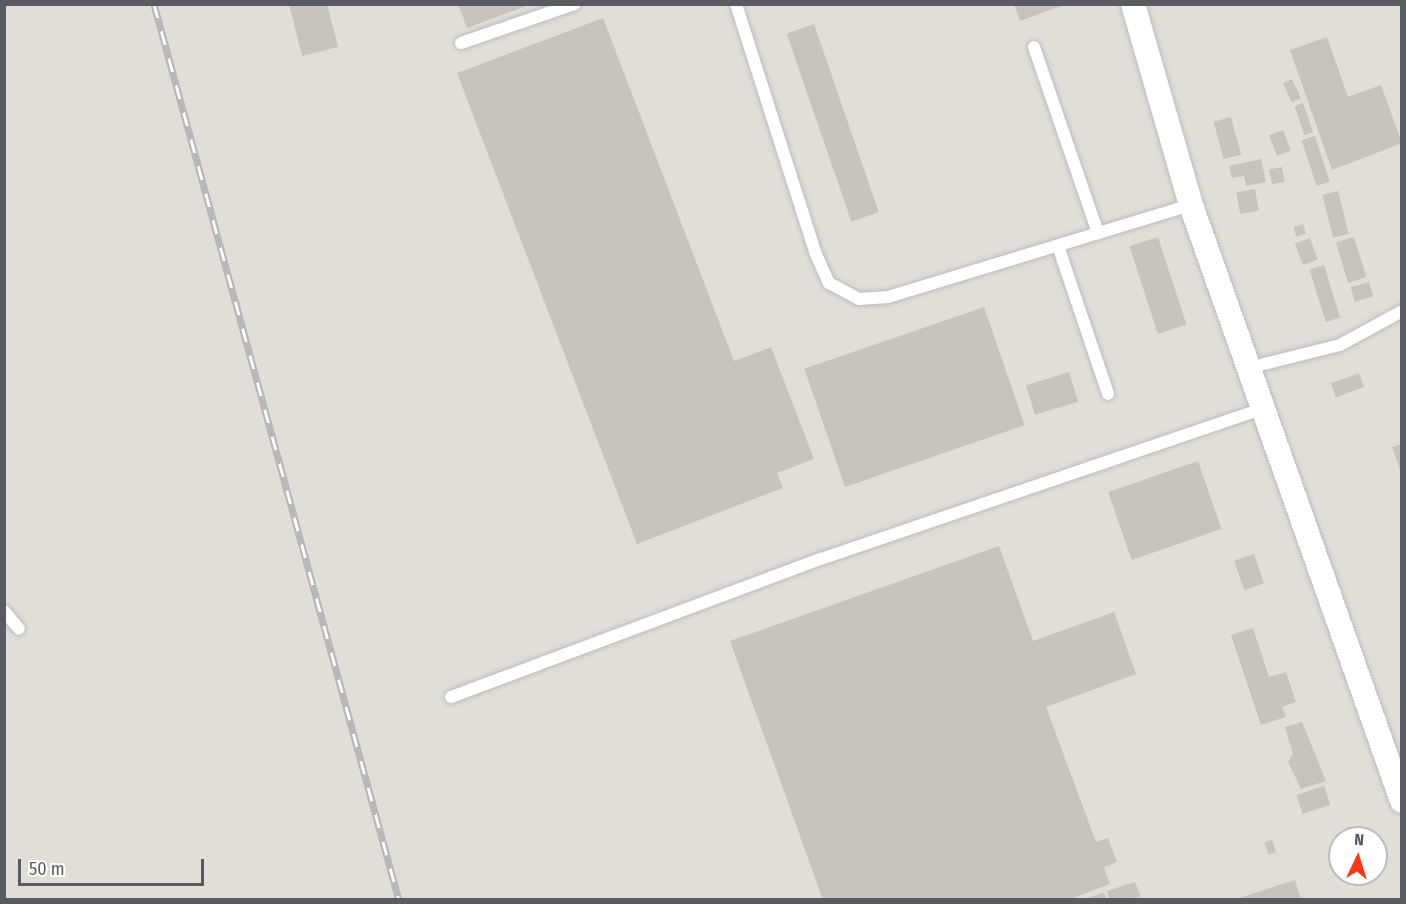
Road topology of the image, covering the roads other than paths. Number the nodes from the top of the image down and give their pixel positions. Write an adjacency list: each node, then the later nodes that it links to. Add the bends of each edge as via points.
1 (574, 4): 4 (lane)
2 (736, 4): 8 (lane, via 829,283 859,299 888,297)
3 (1133, 4): 6 (street)
4 (461, 43)
5 (1034, 47): 7 (lane)
6 (1191, 205): 7 (lane); 10 (street)
7 (1098, 233): 8 (lane)
8 (1058, 246): 11 (lane)
9 (1401, 311): 10 (lane, via 1340,345)
10 (1248, 368): 12 (street)
11 (1108, 394)
12 (1262, 410): 15 (lane, via 821,558); 16 (street)
13 (4, 611): 14 (lane)
14 (19, 628)
15 (451, 697)
16 (1401, 801)

